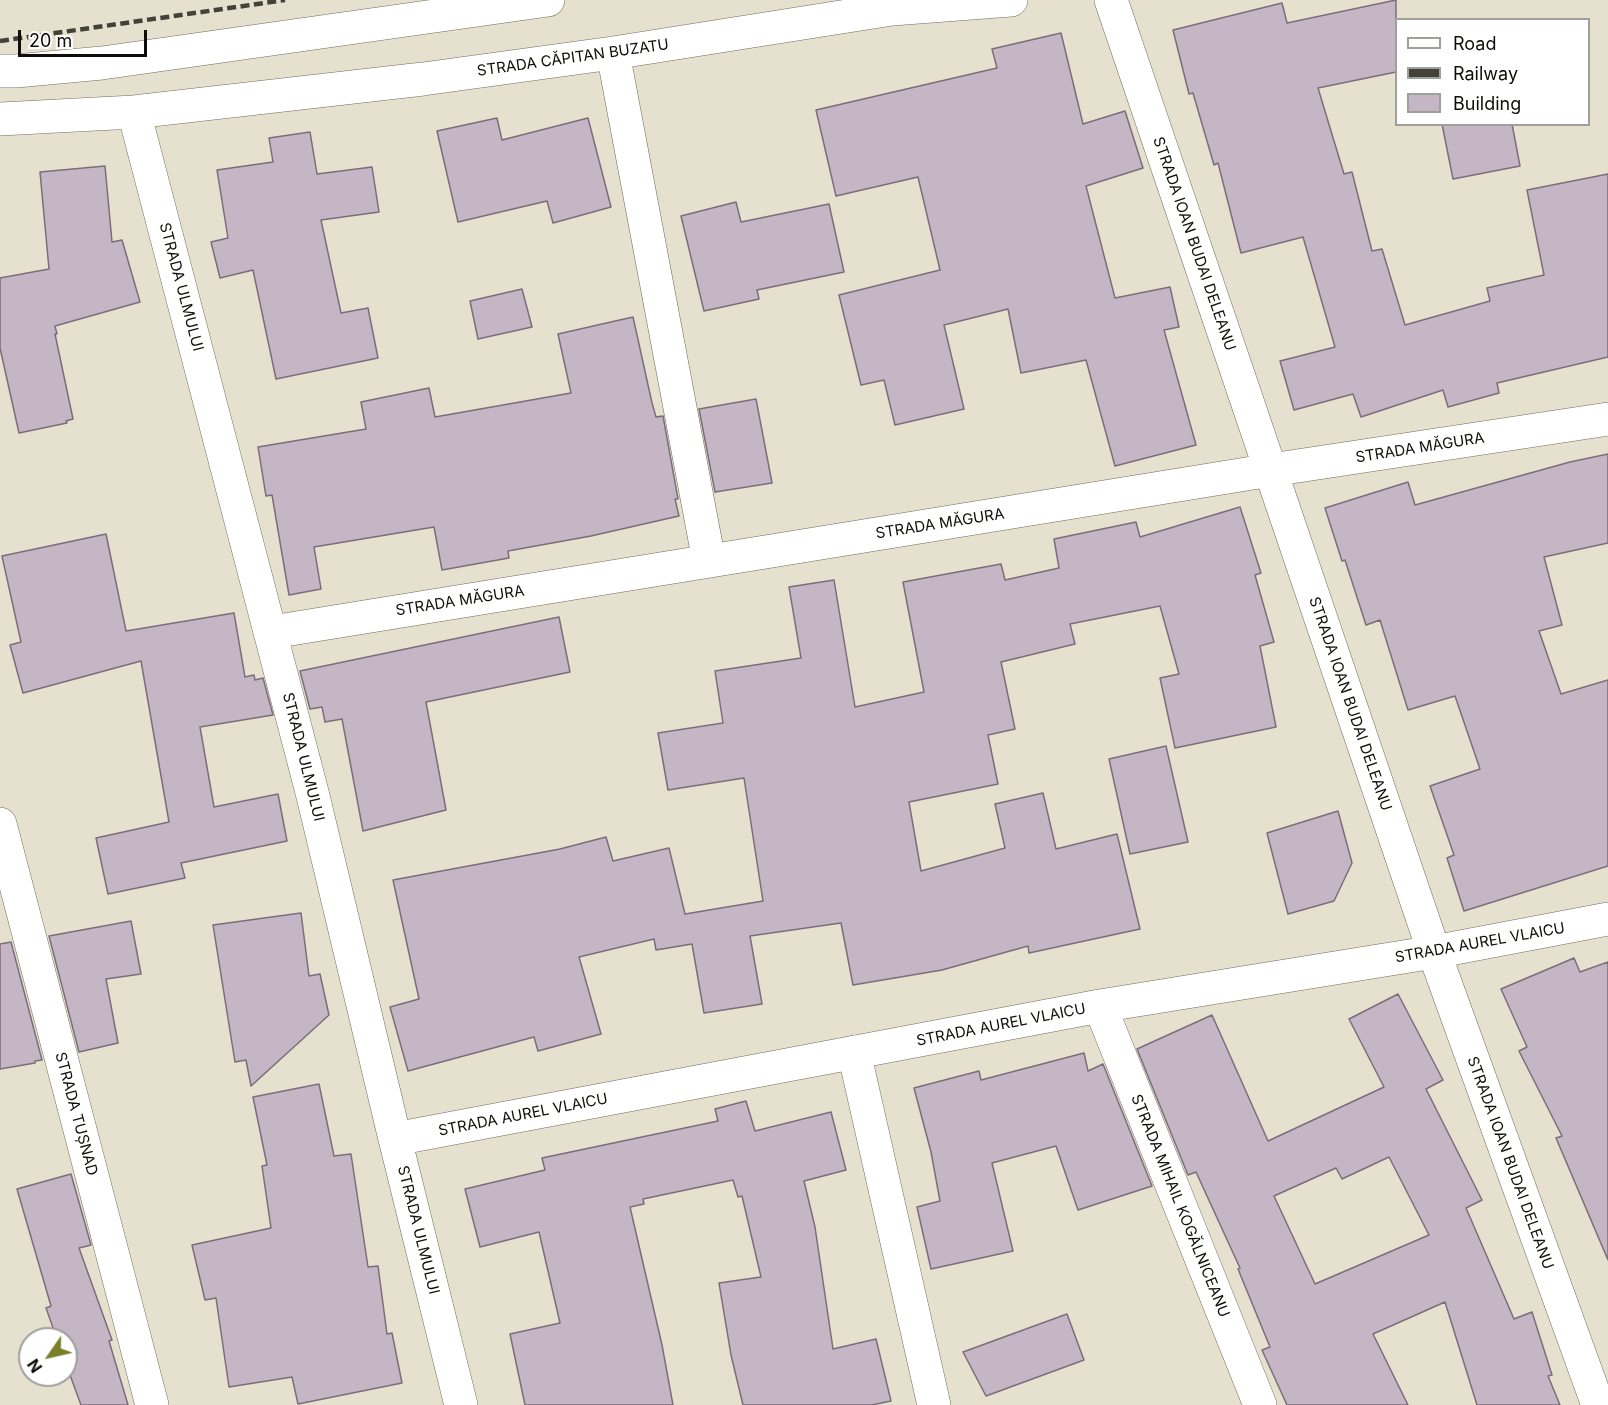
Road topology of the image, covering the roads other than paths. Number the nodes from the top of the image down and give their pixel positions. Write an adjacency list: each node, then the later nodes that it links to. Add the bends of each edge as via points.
1 (548, 0): 5 (street, via 102,63)
2 (1011, 0): 4 (street, STRADA CĂPITAN BUZATU, via 892,9)
3 (1111, 0): 9 (street, STRADA IOAN BUDAI DELEANU)
4 (613, 53): 6 (street, STRADA CĂPITAN BUZATU); 10 (street)
5 (0, 71)
6 (134, 112): 7 (street); 11 (street, STRADA ULMULUI)
7 (0, 119)
8 (1608, 419): 9 (street, STRADA MĂGURA)
9 (1271, 470): 10 (street, STRADA MĂGURA); 14 (street, STRADA IOAN BUDAI DELEANU)
10 (709, 561): 11 (street, STRADA MĂGURA)
11 (272, 632): 17 (street, STRADA ULMULUI)
12 (0, 824): 18 (street, STRADA TUȘNAD)
13 (1608, 920): 14 (street, STRADA AUREL VLAICU)
14 (1434, 952): 15 (street, STRADA AUREL VLAICU); 22 (street, STRADA IOAN BUDAI DELEANU)
15 (1100, 1006): 16 (street, STRADA AUREL VLAICU); 21 (street, STRADA MIHAIL KOGĂLNICEANU)
16 (854, 1052): 17 (street, STRADA AUREL VLAICU); 20 (street)
17 (395, 1139): 19 (street, STRADA ULMULUI)
18 (152, 1405)
19 (461, 1405)
20 (934, 1405)
21 (1260, 1405)
22 (1598, 1405)

